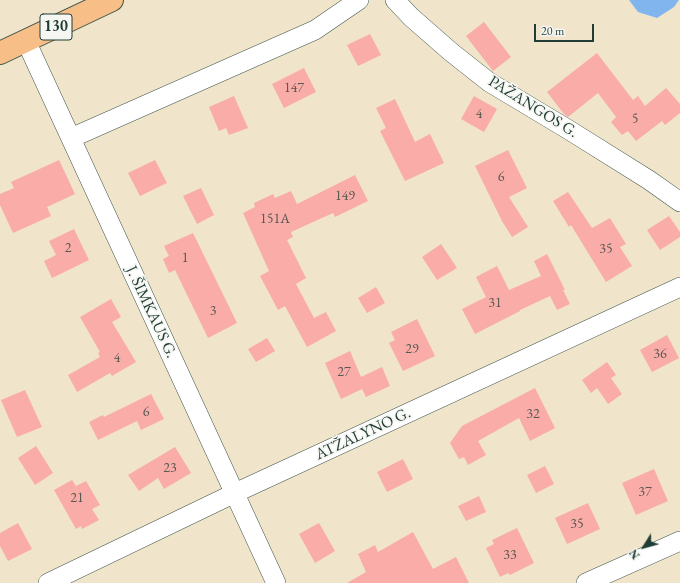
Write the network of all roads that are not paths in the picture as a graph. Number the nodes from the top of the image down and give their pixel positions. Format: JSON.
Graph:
{"nodes":[{"id":1,"x":112,"y":0,"type":"edge"},
{"id":2,"x":359,"y":0,"type":"edge"},
{"id":3,"x":395,"y":0,"type":"edge"},
{"id":4,"x":26,"y":41,"type":"junction"},
{"id":5,"x":0,"y":53,"type":"edge"},
{"id":6,"x":71,"y":138,"type":"junction"},
{"id":7,"x":680,"y":202,"type":"edge"},
{"id":8,"x":680,"y":287,"type":"edge"},
{"id":9,"x":235,"y":494,"type":"junction"},
{"id":10,"x":680,"y":541,"type":"edge"},
{"id":11,"x":48,"y":583,"type":"edge"},
{"id":12,"x":276,"y":583,"type":"edge"},
{"id":13,"x":586,"y":583,"type":"edge"}],
"edges":[{"from":1,"to":4,"type":"main road","number":"130"},
{"from":2,"to":6,"type":"street"},
{"from":3,"to":7,"type":"street","name":"PAŽANGOS G."},
{"from":4,"to":5,"type":"main road","number":"130"},
{"from":4,"to":6,"type":"street","name":"J. ŠIMKAUS G."},
{"from":6,"to":9,"type":"street","name":"J. ŠIMKAUS G."},
{"from":8,"to":9,"type":"street","name":"ATŽALYNO G."},
{"from":9,"to":11,"type":"street","name":"ATŽALYNO G."},
{"from":9,"to":12,"type":"street","name":"J. ŠIMKAUS G."},
{"from":10,"to":13,"type":"street"}]}
